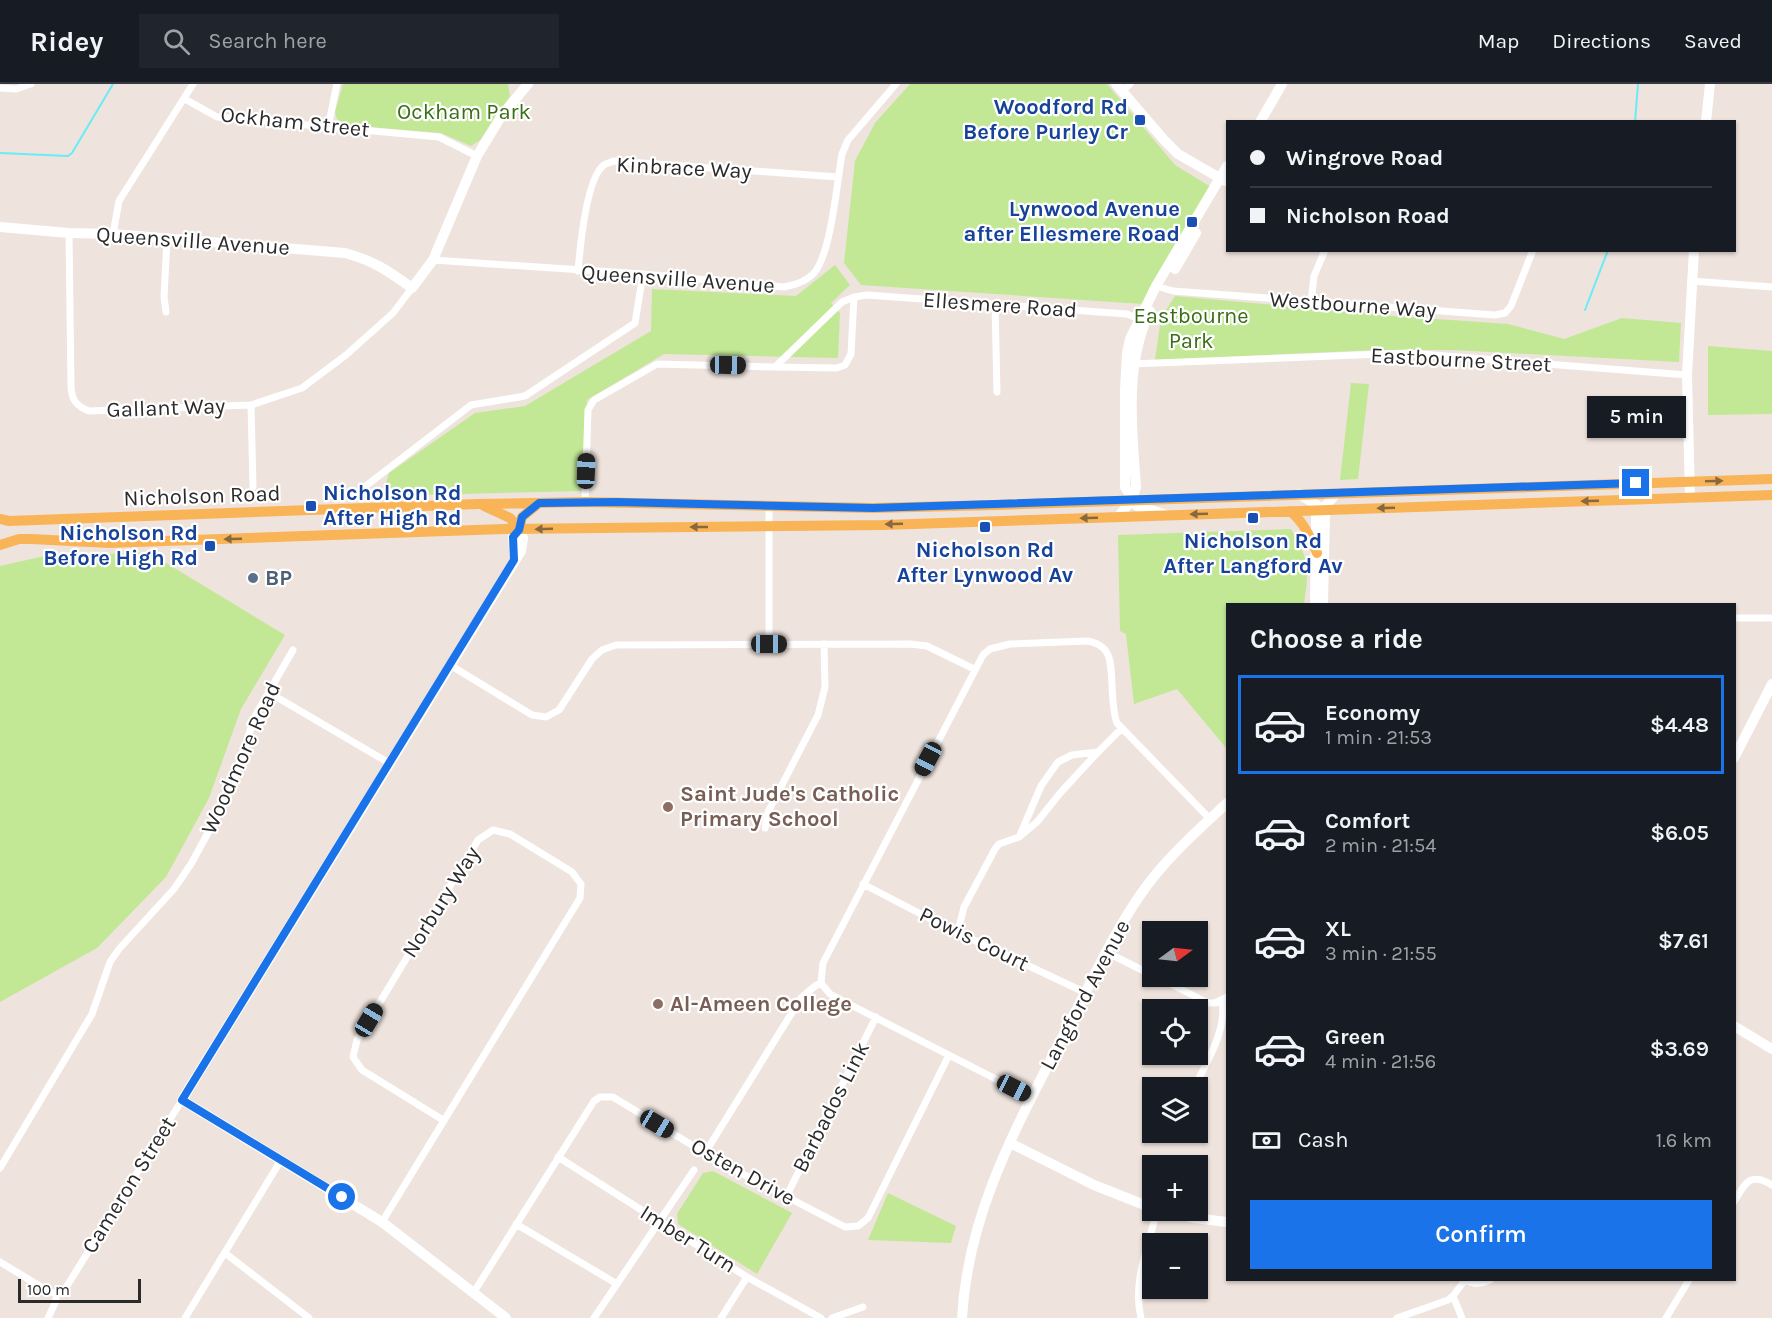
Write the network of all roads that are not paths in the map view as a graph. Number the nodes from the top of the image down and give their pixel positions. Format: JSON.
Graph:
{"nodes":[{"id":1,"x":30,"y":84,"type":"edge"},
{"id":2,"x":194,"y":84,"type":"edge"},
{"id":3,"x":337,"y":84,"type":"edge"},
{"id":4,"x":896,"y":84,"type":"edge"},
{"id":5,"x":1275,"y":84,"type":"edge"},
{"id":6,"x":1282,"y":84,"type":"edge"},
{"id":7,"x":1710,"y":84,"type":"edge"},
{"id":8,"x":521,"y":86,"type":"edge"},
{"id":9,"x":1123,"y":86,"type":"edge"},
{"id":10,"x":0,"y":88,"type":"edge"},
{"id":11,"x":185,"y":99,"type":"junction"},
{"id":12,"x":1254,"y":120,"type":"edge"},
{"id":13,"x":1261,"y":120,"type":"edge"},
{"id":14,"x":1706,"y":120,"type":"edge"},
{"id":15,"x":327,"y":127,"type":"junction"},
{"id":16,"x":477,"y":156,"type":"junction"},
{"id":17,"x":838,"y":177,"type":"junction"},
{"id":18,"x":1224,"y":179,"type":"edge"},
{"id":19,"x":0,"y":227,"type":"edge"},
{"id":20,"x":69,"y":233,"type":"junction"},
{"id":21,"x":113,"y":234,"type":"junction"},
{"id":22,"x":167,"y":239,"type":"junction"},
{"id":23,"x":1324,"y":252,"type":"edge"},
{"id":24,"x":1532,"y":252,"type":"edge"},
{"id":25,"x":1694,"y":252,"type":"edge"},
{"id":26,"x":433,"y":260,"type":"junction"},
{"id":27,"x":578,"y":271,"type":"junction"},
{"id":28,"x":643,"y":274,"type":"junction"},
{"id":29,"x":1691,"y":281,"type":"junction"},
{"id":30,"x":1160,"y":287,"type":"junction"},
{"id":31,"x":1772,"y":287,"type":"edge"},
{"id":32,"x":412,"y":288,"type":"junction"},
{"id":33,"x":854,"y":297,"type":"junction"},
{"id":34,"x":1311,"y":302,"type":"junction"},
{"id":35,"x":995,"y":304,"type":"junction"},
{"id":36,"x":166,"y":312,"type":"dead end"},
{"id":37,"x":1142,"y":320,"type":"junction"},
{"id":38,"x":1130,"y":364,"type":"junction"},
{"id":39,"x":775,"y":367,"type":"junction"},
{"id":40,"x":1687,"y":375,"type":"junction"},
{"id":41,"x":996,"y":392,"type":"dead end"},
{"id":42,"x":251,"y":405,"type":"junction"},
{"id":43,"x":1772,"y":479,"type":"edge"},
{"id":44,"x":1690,"y":482,"type":"junction"},
{"id":45,"x":367,"y":485,"type":"dead end"},
{"id":46,"x":253,"y":487,"type":"dead end"},
{"id":47,"x":1337,"y":493,"type":"junction"},
{"id":48,"x":1299,"y":494,"type":"junction"},
{"id":49,"x":1772,"y":495,"type":"edge"},
{"id":50,"x":1690,"y":498,"type":"junction"},
{"id":51,"x":1132,"y":500,"type":"junction"},
{"id":52,"x":585,"y":502,"type":"junction"},
{"id":53,"x":539,"y":503,"type":"junction"},
{"id":54,"x":478,"y":504,"type":"junction"},
{"id":55,"x":770,"y":506,"type":"junction"},
{"id":56,"x":1320,"y":510,"type":"junction"},
{"id":57,"x":1290,"y":511,"type":"junction"},
{"id":58,"x":1168,"y":515,"type":"junction"},
{"id":59,"x":1118,"y":517,"type":"junction"},
{"id":60,"x":0,"y":519,"type":"edge"},
{"id":61,"x":769,"y":526,"type":"junction"},
{"id":62,"x":519,"y":530,"type":"junction"},
{"id":63,"x":0,"y":544,"type":"edge"},
{"id":64,"x":1317,"y":553,"type":"junction"},
{"id":65,"x":1315,"y":603,"type":"edge"},
{"id":66,"x":1323,"y":603,"type":"edge"},
{"id":67,"x":1736,"y":618,"type":"edge"},
{"id":68,"x":1770,"y":618,"type":"edge"},
{"id":69,"x":769,"y":644,"type":"junction"},
{"id":70,"x":824,"y":644,"type":"junction"},
{"id":71,"x":293,"y":650,"type":"dead end"},
{"id":72,"x":450,"y":665,"type":"junction"},
{"id":73,"x":974,"y":669,"type":"junction"},
{"id":74,"x":1772,"y":684,"type":"edge"},
{"id":75,"x":268,"y":692,"type":"junction"},
{"id":76,"x":1121,"y":729,"type":"junction"},
{"id":77,"x":1736,"y":751,"type":"edge"},
{"id":78,"x":1098,"y":752,"type":"junction"},
{"id":79,"x":389,"y":763,"type":"junction"},
{"id":80,"x":1226,"y":804,"type":"edge"},
{"id":81,"x":1210,"y":819,"type":"junction"},
{"id":82,"x":765,"y":828,"type":"dead end"},
{"id":83,"x":1019,"y":837,"type":"junction"},
{"id":84,"x":863,"y":884,"type":"junction"},
{"id":85,"x":958,"y":930,"type":"junction"},
{"id":86,"x":1106,"y":952,"type":"junction"},
{"id":87,"x":1142,"y":970,"type":"edge"},
{"id":88,"x":821,"y":983,"type":"junction"},
{"id":89,"x":1176,"y":987,"type":"edge"},
{"id":90,"x":1086,"y":993,"type":"junction"},
{"id":91,"x":1225,"y":999,"type":"edge"},
{"id":92,"x":1225,"y":1016,"type":"edge"},
{"id":93,"x":876,"y":1017,"type":"junction"},
{"id":94,"x":1736,"y":1027,"type":"edge"},
{"id":95,"x":1772,"y":1049,"type":"edge"},
{"id":96,"x":949,"y":1055,"type":"junction"},
{"id":97,"x":1199,"y":1077,"type":"edge"},
{"id":98,"x":1032,"y":1097,"type":"junction"},
{"id":99,"x":182,"y":1100,"type":"junction"},
{"id":100,"x":443,"y":1120,"type":"junction"},
{"id":101,"x":1010,"y":1143,"type":"junction"},
{"id":102,"x":705,"y":1153,"type":"junction"},
{"id":103,"x":3,"y":1157,"type":"edge"},
{"id":104,"x":558,"y":1157,"type":"junction"},
{"id":105,"x":281,"y":1160,"type":"junction"},
{"id":106,"x":0,"y":1168,"type":"edge"},
{"id":107,"x":694,"y":1170,"type":"dead end"},
{"id":108,"x":1772,"y":1185,"type":"edge"},
{"id":109,"x":786,"y":1197,"type":"junction"},
{"id":110,"x":1736,"y":1199,"type":"edge"},
{"id":111,"x":1142,"y":1204,"type":"edge"},
{"id":112,"x":1208,"y":1220,"type":"edge"},
{"id":113,"x":1155,"y":1221,"type":"edge"},
{"id":114,"x":382,"y":1222,"type":"junction"},
{"id":115,"x":660,"y":1222,"type":"junction"},
{"id":116,"x":1226,"y":1222,"type":"edge"},
{"id":117,"x":516,"y":1224,"type":"junction"},
{"id":118,"x":225,"y":1253,"type":"junction"},
{"id":119,"x":0,"y":1262,"type":"edge"},
{"id":120,"x":747,"y":1277,"type":"junction"},
{"id":121,"x":1464,"y":1281,"type":"edge"},
{"id":122,"x":1468,"y":1281,"type":"edge"},
{"id":123,"x":1487,"y":1281,"type":"edge"},
{"id":124,"x":1688,"y":1281,"type":"edge"},
{"id":125,"x":617,"y":1284,"type":"junction"},
{"id":126,"x":474,"y":1292,"type":"junction"},
{"id":127,"x":56,"y":1294,"type":"junction"},
{"id":128,"x":1453,"y":1296,"type":"junction"},
{"id":129,"x":863,"y":1307,"type":"dead end"},
{"id":130,"x":48,"y":1318,"type":"edge"},
{"id":131,"x":185,"y":1318,"type":"edge"},
{"id":132,"x":309,"y":1318,"type":"edge"},
{"id":133,"x":506,"y":1318,"type":"edge"},
{"id":134,"x":594,"y":1318,"type":"edge"},
{"id":135,"x":721,"y":1318,"type":"edge"},
{"id":136,"x":821,"y":1318,"type":"edge"},
{"id":137,"x":832,"y":1318,"type":"edge"},
{"id":138,"x":962,"y":1318,"type":"edge"},
{"id":139,"x":1141,"y":1318,"type":"edge"},
{"id":140,"x":1397,"y":1318,"type":"edge"},
{"id":141,"x":1462,"y":1318,"type":"edge"},
{"id":142,"x":1666,"y":1318,"type":"edge"}],
"edges":[{"from":1,"to":10,"type":"street"},
{"from":2,"to":11,"type":"street"},
{"from":3,"to":15,"type":"street"},
{"from":4,"to":17,"type":"street","name":"Queensville Avenue"},
{"from":5,"to":12,"type":"street"},
{"from":6,"to":13,"type":"street"},
{"from":7,"to":14,"type":"street"},
{"from":8,"to":16,"type":"street"},
{"from":9,"to":18,"type":"street"},
{"from":11,"to":15,"type":"street","name":"Ockham Street"},
{"from":11,"to":21,"type":"street"},
{"from":15,"to":16,"type":"street","name":"Ockham Street"},
{"from":16,"to":26,"type":"street"},
{"from":17,"to":27,"type":"street","name":"Kinbrace Way"},
{"from":17,"to":28,"type":"street","name":"Queensville Avenue"},
{"from":18,"to":30,"type":"street"},
{"from":19,"to":20,"type":"street","name":"Queensville Avenue"},
{"from":20,"to":21,"type":"street","name":"Queensville Avenue"},
{"from":20,"to":42,"type":"street","name":"Gallant Way"},
{"from":21,"to":22,"type":"street","name":"Queensville Avenue"},
{"from":22,"to":32,"type":"street","name":"Queensville Avenue"},
{"from":22,"to":36,"type":"street"},
{"from":23,"to":34,"type":"street"},
{"from":24,"to":34,"type":"street","name":"Westbourne Way"},
{"from":25,"to":29,"type":"street"},
{"from":26,"to":27,"type":"street","name":"Queensville Avenue"},
{"from":26,"to":32,"type":"street"},
{"from":27,"to":28,"type":"street","name":"Queensville Avenue"},
{"from":28,"to":45,"type":"street"},
{"from":29,"to":31,"type":"street"},
{"from":29,"to":40,"type":"street"},
{"from":30,"to":34,"type":"street","name":"Westbourne Way"},
{"from":30,"to":37,"type":"street"},
{"from":32,"to":42,"type":"street"},
{"from":33,"to":35,"type":"street","name":"Ellesmere Road"},
{"from":33,"to":39,"type":"street"},
{"from":33,"to":39,"type":"street"},
{"from":35,"to":37,"type":"street","name":"Ellesmere Road"},
{"from":35,"to":41,"type":"street"},
{"from":37,"to":38,"type":"street"},
{"from":38,"to":40,"type":"street","name":"Eastbourne Street"},
{"from":38,"to":51,"type":"street"},
{"from":39,"to":52,"type":"street"},
{"from":40,"to":44,"type":"street"},
{"from":42,"to":46,"type":"street"},
{"from":44,"to":43,"type":"main road","name":"Nicholson Road","one_way":true},
{"from":44,"to":47,"type":"main road","name":"Nicholson Road"},
{"from":44,"to":50,"type":"street"},
{"from":47,"to":48,"type":"main road","name":"Nicholson Road"},
{"from":47,"to":56,"type":"street"},
{"from":48,"to":51,"type":"main road","name":"Nicholson Road"},
{"from":48,"to":56,"type":"street"},
{"from":49,"to":50,"type":"main road","name":"Nicholson Road"},
{"from":50,"to":56,"type":"main road","name":"Nicholson Road","one_way":true},
{"from":51,"to":55,"type":"main road","name":"Nicholson Road"},
{"from":51,"to":58,"type":"street"},
{"from":51,"to":59,"type":"street"},
{"from":52,"to":53,"type":"main road","name":"Nicholson Road"},
{"from":52,"to":55,"type":"main road","name":"Nicholson Road"},
{"from":53,"to":54,"type":"main road","name":"Nicholson Road"},
{"from":53,"to":62,"type":"main road"},
{"from":54,"to":60,"type":"main road","name":"Nicholson Road"},
{"from":54,"to":62,"type":"main road"},
{"from":55,"to":61,"type":"street"},
{"from":56,"to":57,"type":"main road","name":"Nicholson Road"},
{"from":56,"to":64,"type":"street"},
{"from":56,"to":66,"type":"street"},
{"from":57,"to":58,"type":"main road","name":"Nicholson Road","one_way":true},
{"from":57,"to":64,"type":"main road"},
{"from":58,"to":59,"type":"main road","name":"Nicholson Road"},
{"from":59,"to":61,"type":"main road","name":"Nicholson Road","one_way":true},
{"from":61,"to":62,"type":"main road","name":"Nicholson Road","one_way":true},
{"from":61,"to":69,"type":"street"},
{"from":62,"to":63,"type":"main road","name":"Nicholson Road","one_way":true},
{"from":62,"to":72,"type":"street","name":"Cameron Street"},
{"from":64,"to":65,"type":"street"},
{"from":67,"to":68,"type":"street"},
{"from":69,"to":70,"type":"street"},
{"from":69,"to":72,"type":"street"},
{"from":70,"to":73,"type":"street"},
{"from":70,"to":82,"type":"street"},
{"from":71,"to":75,"type":"street","name":"Woodmore Road"},
{"from":72,"to":79,"type":"street","name":"Cameron Street"},
{"from":73,"to":76,"type":"street"},
{"from":73,"to":84,"type":"street"},
{"from":74,"to":77,"type":"street"},
{"from":75,"to":79,"type":"street"},
{"from":75,"to":103,"type":"street","name":"Woodmore Road"},
{"from":76,"to":78,"type":"street"},
{"from":76,"to":81,"type":"street"},
{"from":78,"to":83,"type":"street"},
{"from":78,"to":83,"type":"street"},
{"from":79,"to":99,"type":"street","name":"Cameron Street"},
{"from":80,"to":81,"type":"street","name":"Langford Avenue"},
{"from":81,"to":86,"type":"street","name":"Langford Avenue"},
{"from":83,"to":85,"type":"street"},
{"from":84,"to":85,"type":"street","name":"Powis Court"},
{"from":84,"to":88,"type":"street"},
{"from":85,"to":90,"type":"street","name":"Powis Court"},
{"from":86,"to":87,"type":"street"},
{"from":86,"to":90,"type":"street","name":"Langford Avenue"},
{"from":88,"to":93,"type":"street"},
{"from":88,"to":102,"type":"street"},
{"from":89,"to":91,"type":"street"},
{"from":90,"to":98,"type":"street","name":"Langford Avenue"},
{"from":91,"to":92,"type":"street"},
{"from":92,"to":97,"type":"street"},
{"from":93,"to":96,"type":"street"},
{"from":93,"to":109,"type":"street","name":"Barbados Link"},
{"from":94,"to":95,"type":"street"},
{"from":96,"to":98,"type":"street"},
{"from":96,"to":109,"type":"street","name":"Osten Drive"},
{"from":98,"to":101,"type":"street","name":"Langford Avenue"},
{"from":99,"to":105,"type":"street"},
{"from":99,"to":127,"type":"street","name":"Cameron Street"},
{"from":100,"to":100,"type":"street","name":"Norbury Way"},
{"from":100,"to":114,"type":"street","name":"Norbury Way"},
{"from":101,"to":111,"type":"street"},
{"from":101,"to":138,"type":"street","name":"Langford Avenue"},
{"from":102,"to":104,"type":"street","name":"Osten Drive"},
{"from":102,"to":109,"type":"street","name":"Osten Drive"},
{"from":103,"to":106,"type":"street","name":"Woodmore Road"},
{"from":104,"to":115,"type":"street","name":"Imber Turn"},
{"from":104,"to":117,"type":"street","name":"Osten Drive"},
{"from":105,"to":114,"type":"street"},
{"from":105,"to":118,"type":"street"},
{"from":107,"to":115,"type":"street"},
{"from":108,"to":110,"type":"street"},
{"from":112,"to":116,"type":"street"},
{"from":113,"to":139,"type":"street"},
{"from":114,"to":126,"type":"street"},
{"from":115,"to":120,"type":"street","name":"Imber Turn"},
{"from":115,"to":125,"type":"street"},
{"from":117,"to":125,"type":"street"},
{"from":117,"to":126,"type":"street","name":"Osten Drive"},
{"from":118,"to":131,"type":"street"},
{"from":118,"to":132,"type":"street"},
{"from":119,"to":127,"type":"street"},
{"from":120,"to":135,"type":"street"},
{"from":120,"to":136,"type":"street","name":"Imber Turn"},
{"from":121,"to":128,"type":"street"},
{"from":122,"to":123,"type":"street"},
{"from":124,"to":142,"type":"street"},
{"from":125,"to":134,"type":"street"},
{"from":126,"to":133,"type":"street"},
{"from":127,"to":130,"type":"street","name":"Cameron Street"},
{"from":128,"to":140,"type":"street"},
{"from":128,"to":141,"type":"street"},
{"from":129,"to":137,"type":"street"}]}
